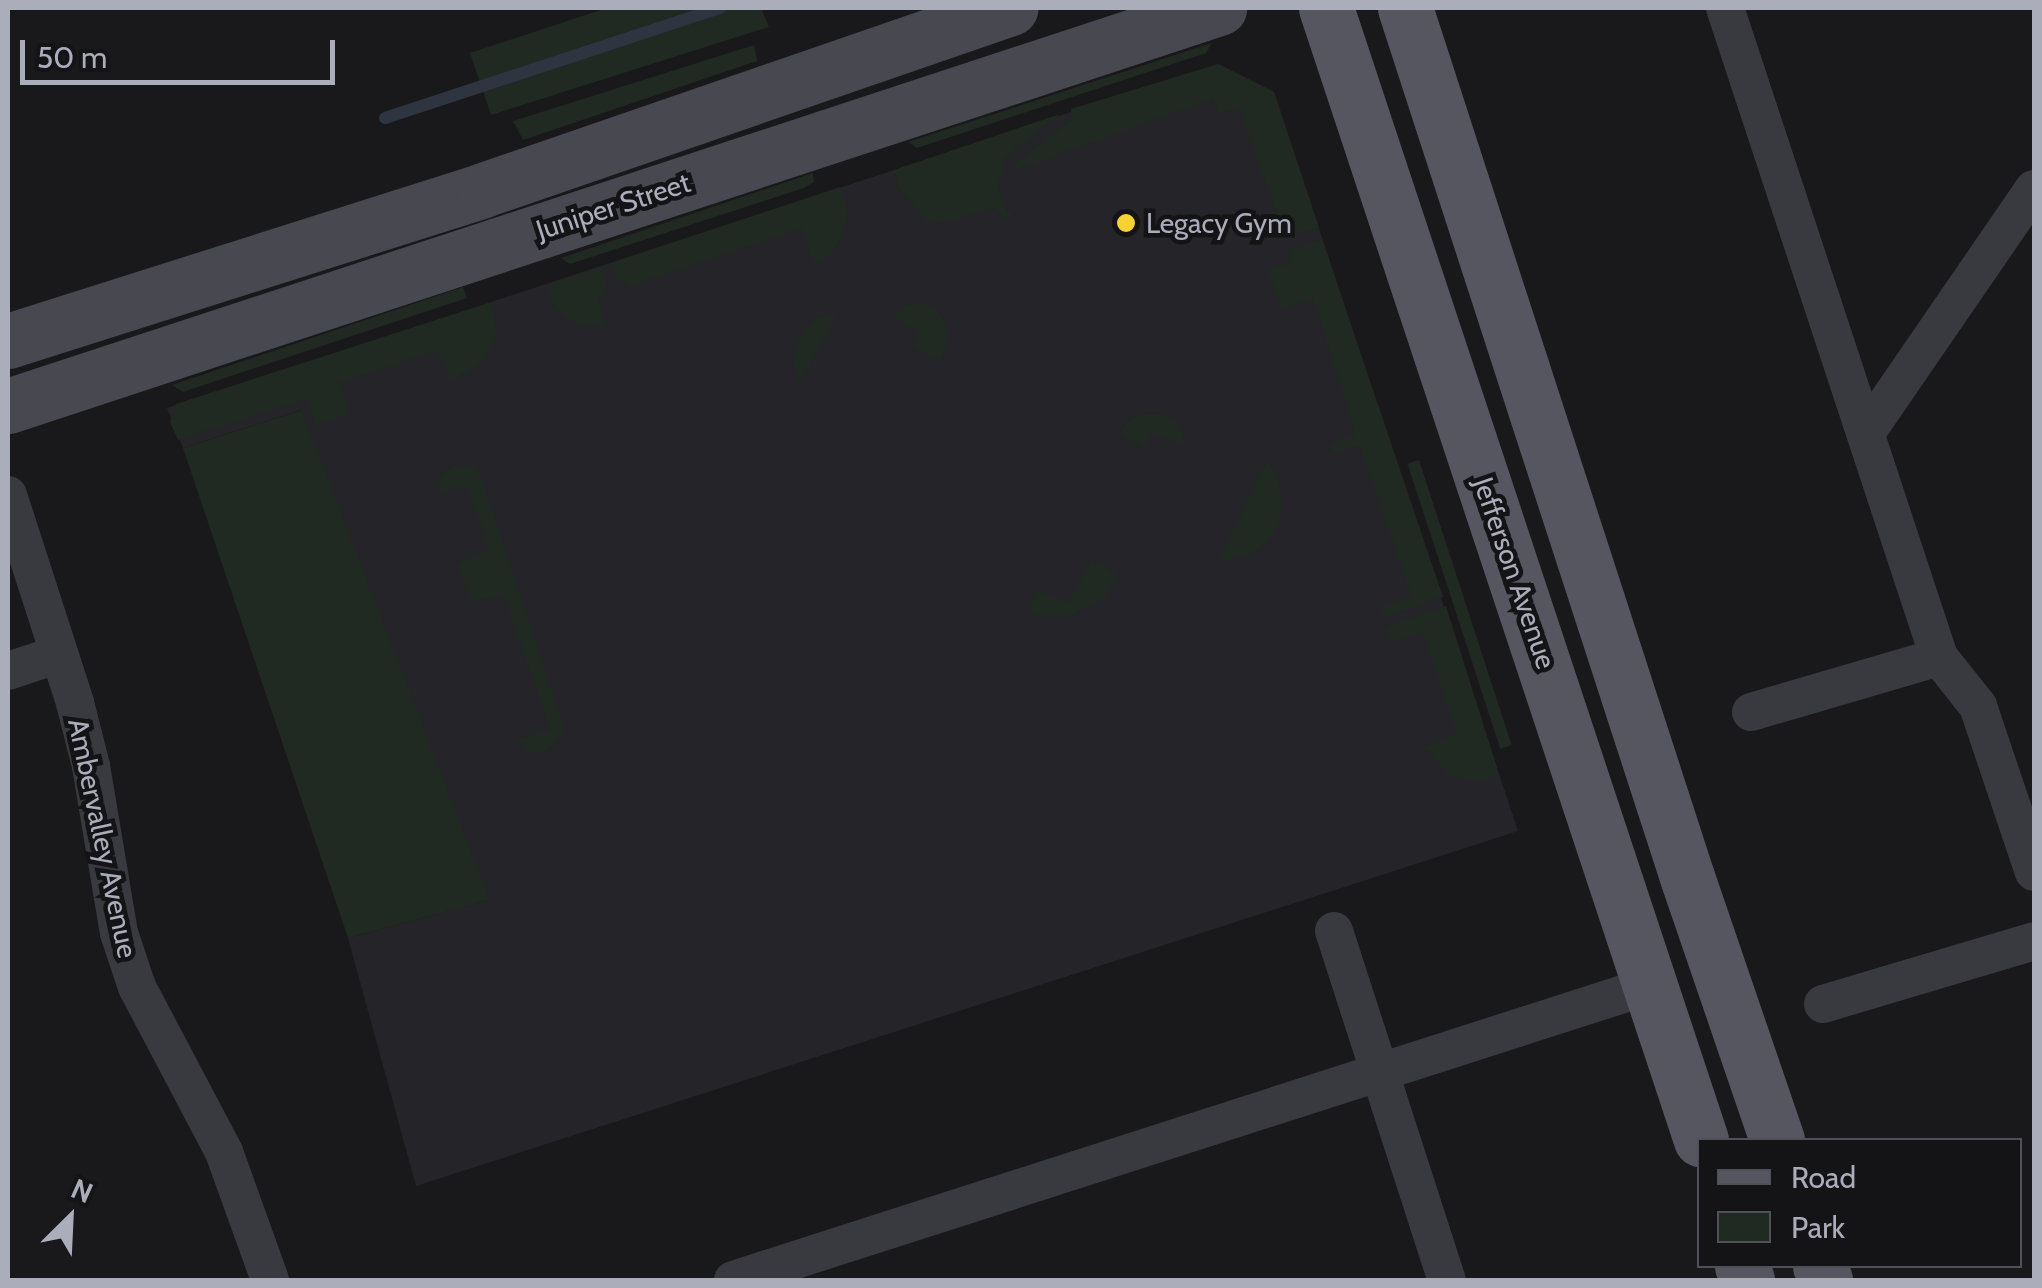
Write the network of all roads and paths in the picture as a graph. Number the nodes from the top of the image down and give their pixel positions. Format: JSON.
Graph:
{"nodes":[{"id":1,"x":1011,"y":8,"type":"edge"},
{"id":2,"x":1219,"y":8,"type":"edge"},
{"id":3,"x":1326,"y":8,"type":"edge"},
{"id":4,"x":1405,"y":8,"type":"edge"},
{"id":5,"x":1725,"y":8,"type":"edge"},
{"id":6,"x":2034,"y":190,"type":"edge"},
{"id":7,"x":8,"y":341,"type":"edge"},
{"id":8,"x":8,"y":406,"type":"edge"},
{"id":9,"x":1866,"y":433,"type":"junction"},
{"id":10,"x":8,"y":495,"type":"edge"},
{"id":11,"x":59,"y":654,"type":"junction"},
{"id":12,"x":1939,"y":657,"type":"junction"},
{"id":13,"x":8,"y":672,"type":"edge"},
{"id":14,"x":1750,"y":712,"type":"dead end"},
{"id":15,"x":1580,"y":765,"type":"junction"},
{"id":16,"x":2034,"y":872,"type":"edge"},
{"id":17,"x":1687,"y":876,"type":"junction"},
{"id":18,"x":1334,"y":931,"type":"dead end"},
{"id":19,"x":2034,"y":941,"type":"edge"},
{"id":20,"x":1651,"y":985,"type":"junction"},
{"id":21,"x":1823,"y":1004,"type":"dead end"},
{"id":22,"x":1379,"y":1069,"type":"junction"},
{"id":23,"x":1700,"y":1138,"type":"edge"},
{"id":24,"x":1776,"y":1138,"type":"edge"},
{"id":25,"x":270,"y":1280,"type":"edge"},
{"id":26,"x":732,"y":1280,"type":"edge"},
{"id":27,"x":1447,"y":1280,"type":"edge"}],
"edges":[{"from":1,"to":7,"type":"street","name":"Juniper Street"},
{"from":2,"to":8,"type":"street","name":"Juniper Street"},
{"from":3,"to":15,"type":"main road","name":"Jefferson Avenue"},
{"from":4,"to":17,"type":"main road"},
{"from":5,"to":9,"type":"street"},
{"from":6,"to":9,"type":"street"},
{"from":9,"to":12,"type":"street"},
{"from":10,"to":11,"type":"street","name":"Ambervalley Avenue"},
{"from":11,"to":13,"type":"street"},
{"from":11,"to":25,"type":"street","name":"Ambervalley Avenue"},
{"from":12,"to":14,"type":"street"},
{"from":12,"to":16,"type":"street"},
{"from":15,"to":17,"type":"main road"},
{"from":15,"to":20,"type":"main road","name":"Jefferson Avenue"},
{"from":17,"to":24,"type":"main road"},
{"from":18,"to":22,"type":"street"},
{"from":19,"to":21,"type":"street"},
{"from":20,"to":22,"type":"street"},
{"from":20,"to":23,"type":"main road","name":"Jefferson Avenue"},
{"from":22,"to":26,"type":"street"},
{"from":22,"to":27,"type":"street"}]}
